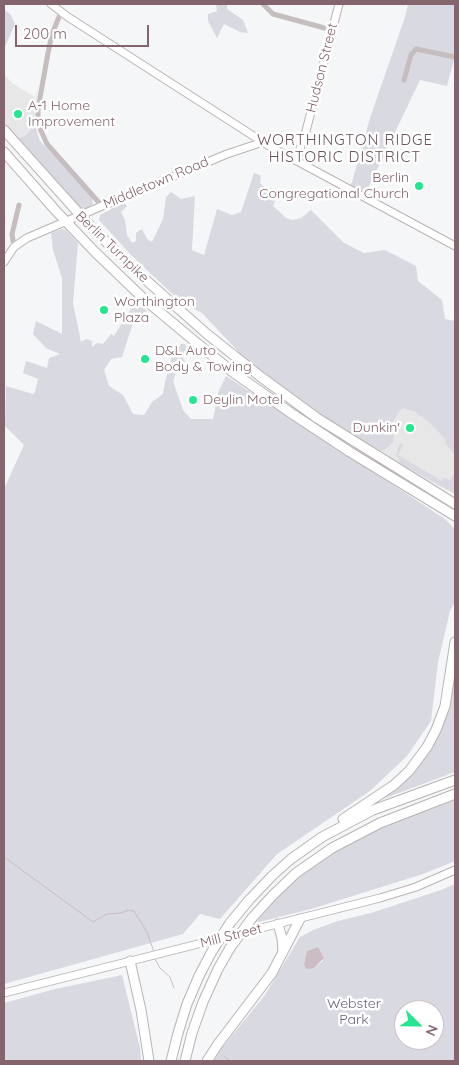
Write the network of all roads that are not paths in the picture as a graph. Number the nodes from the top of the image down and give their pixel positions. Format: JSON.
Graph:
{"nodes":[{"id":1,"x":263,"y":4,"type":"edge"},
{"id":2,"x":339,"y":4,"type":"edge"},
{"id":3,"x":57,"y":7,"type":"edge"},
{"id":4,"x":332,"y":30,"type":"junction"},
{"id":5,"x":455,"y":57,"type":"edge"},
{"id":6,"x":404,"y":80,"type":"dead end"},
{"id":7,"x":4,"y":130,"type":"edge"},
{"id":8,"x":261,"y":141,"type":"junction"},
{"id":9,"x":4,"y":152,"type":"edge"},
{"id":10,"x":296,"y":161,"type":"junction"},
{"id":11,"x":19,"y":205,"type":"dead end"},
{"id":12,"x":102,"y":206,"type":"junction"},
{"id":13,"x":80,"y":216,"type":"junction"},
{"id":14,"x":66,"y":222,"type":"junction"},
{"id":15,"x":455,"y":246,"type":"edge"},
{"id":16,"x":14,"y":247,"type":"junction"},
{"id":17,"x":4,"y":262,"type":"edge"},
{"id":18,"x":455,"y":504,"type":"edge"},
{"id":19,"x":455,"y":516,"type":"edge"},
{"id":20,"x":455,"y":642,"type":"edge"},
{"id":21,"x":455,"y":780,"type":"edge"},
{"id":22,"x":455,"y":794,"type":"edge"},
{"id":23,"x":316,"y":841,"type":"junction"},
{"id":24,"x":455,"y":870,"type":"edge"},
{"id":25,"x":300,"y":918,"type":"junction"},
{"id":26,"x":278,"y":924,"type":"junction"},
{"id":27,"x":282,"y":955,"type":"junction"},
{"id":28,"x":130,"y":961,"type":"junction"},
{"id":29,"x":4,"y":993,"type":"edge"},
{"id":30,"x":150,"y":1061,"type":"edge"},
{"id":31,"x":171,"y":1061,"type":"edge"},
{"id":32,"x":185,"y":1061,"type":"edge"},
{"id":33,"x":207,"y":1061,"type":"edge"}],
"edges":[{"from":1,"to":4,"type":"street"},
{"from":2,"to":4,"type":"main road","name":"Hudson Street"},
{"from":3,"to":8,"type":"main road"},
{"from":3,"to":12,"type":"street"},
{"from":4,"to":10,"type":"main road","name":"Hudson Street"},
{"from":5,"to":6,"type":"street"},
{"from":7,"to":13,"type":"highway","name":"Berlin Turnpike"},
{"from":8,"to":10,"type":"main road"},
{"from":8,"to":12,"type":"main road","name":"Middletown Road"},
{"from":9,"to":14,"type":"highway","name":"Berlin Turnpike"},
{"from":10,"to":15,"type":"main road"},
{"from":11,"to":16,"type":"street"},
{"from":12,"to":13,"type":"main road","name":"Middletown Road"},
{"from":13,"to":14,"type":"main road","name":"Middletown Road"},
{"from":13,"to":18,"type":"highway","name":"Berlin Turnpike"},
{"from":14,"to":16,"type":"main road","name":"Middletown Road"},
{"from":14,"to":19,"type":"highway","name":"Berlin Turnpike"},
{"from":16,"to":17,"type":"main road","name":"Middletown Road"},
{"from":20,"to":23,"type":"highway"},
{"from":21,"to":23,"type":"highway"},
{"from":22,"to":32,"type":"highway","bridge":true},
{"from":23,"to":31,"type":"highway","bridge":true},
{"from":24,"to":25,"type":"main road","name":"Mill Street"},
{"from":25,"to":26,"type":"main road","name":"Mill Street"},
{"from":25,"to":27,"type":"highway"},
{"from":26,"to":27,"type":"highway"},
{"from":26,"to":28,"type":"main road","name":"Mill Street"},
{"from":27,"to":33,"type":"highway"},
{"from":28,"to":29,"type":"main road","name":"Mill Street"},
{"from":28,"to":30,"type":"highway"}]}
